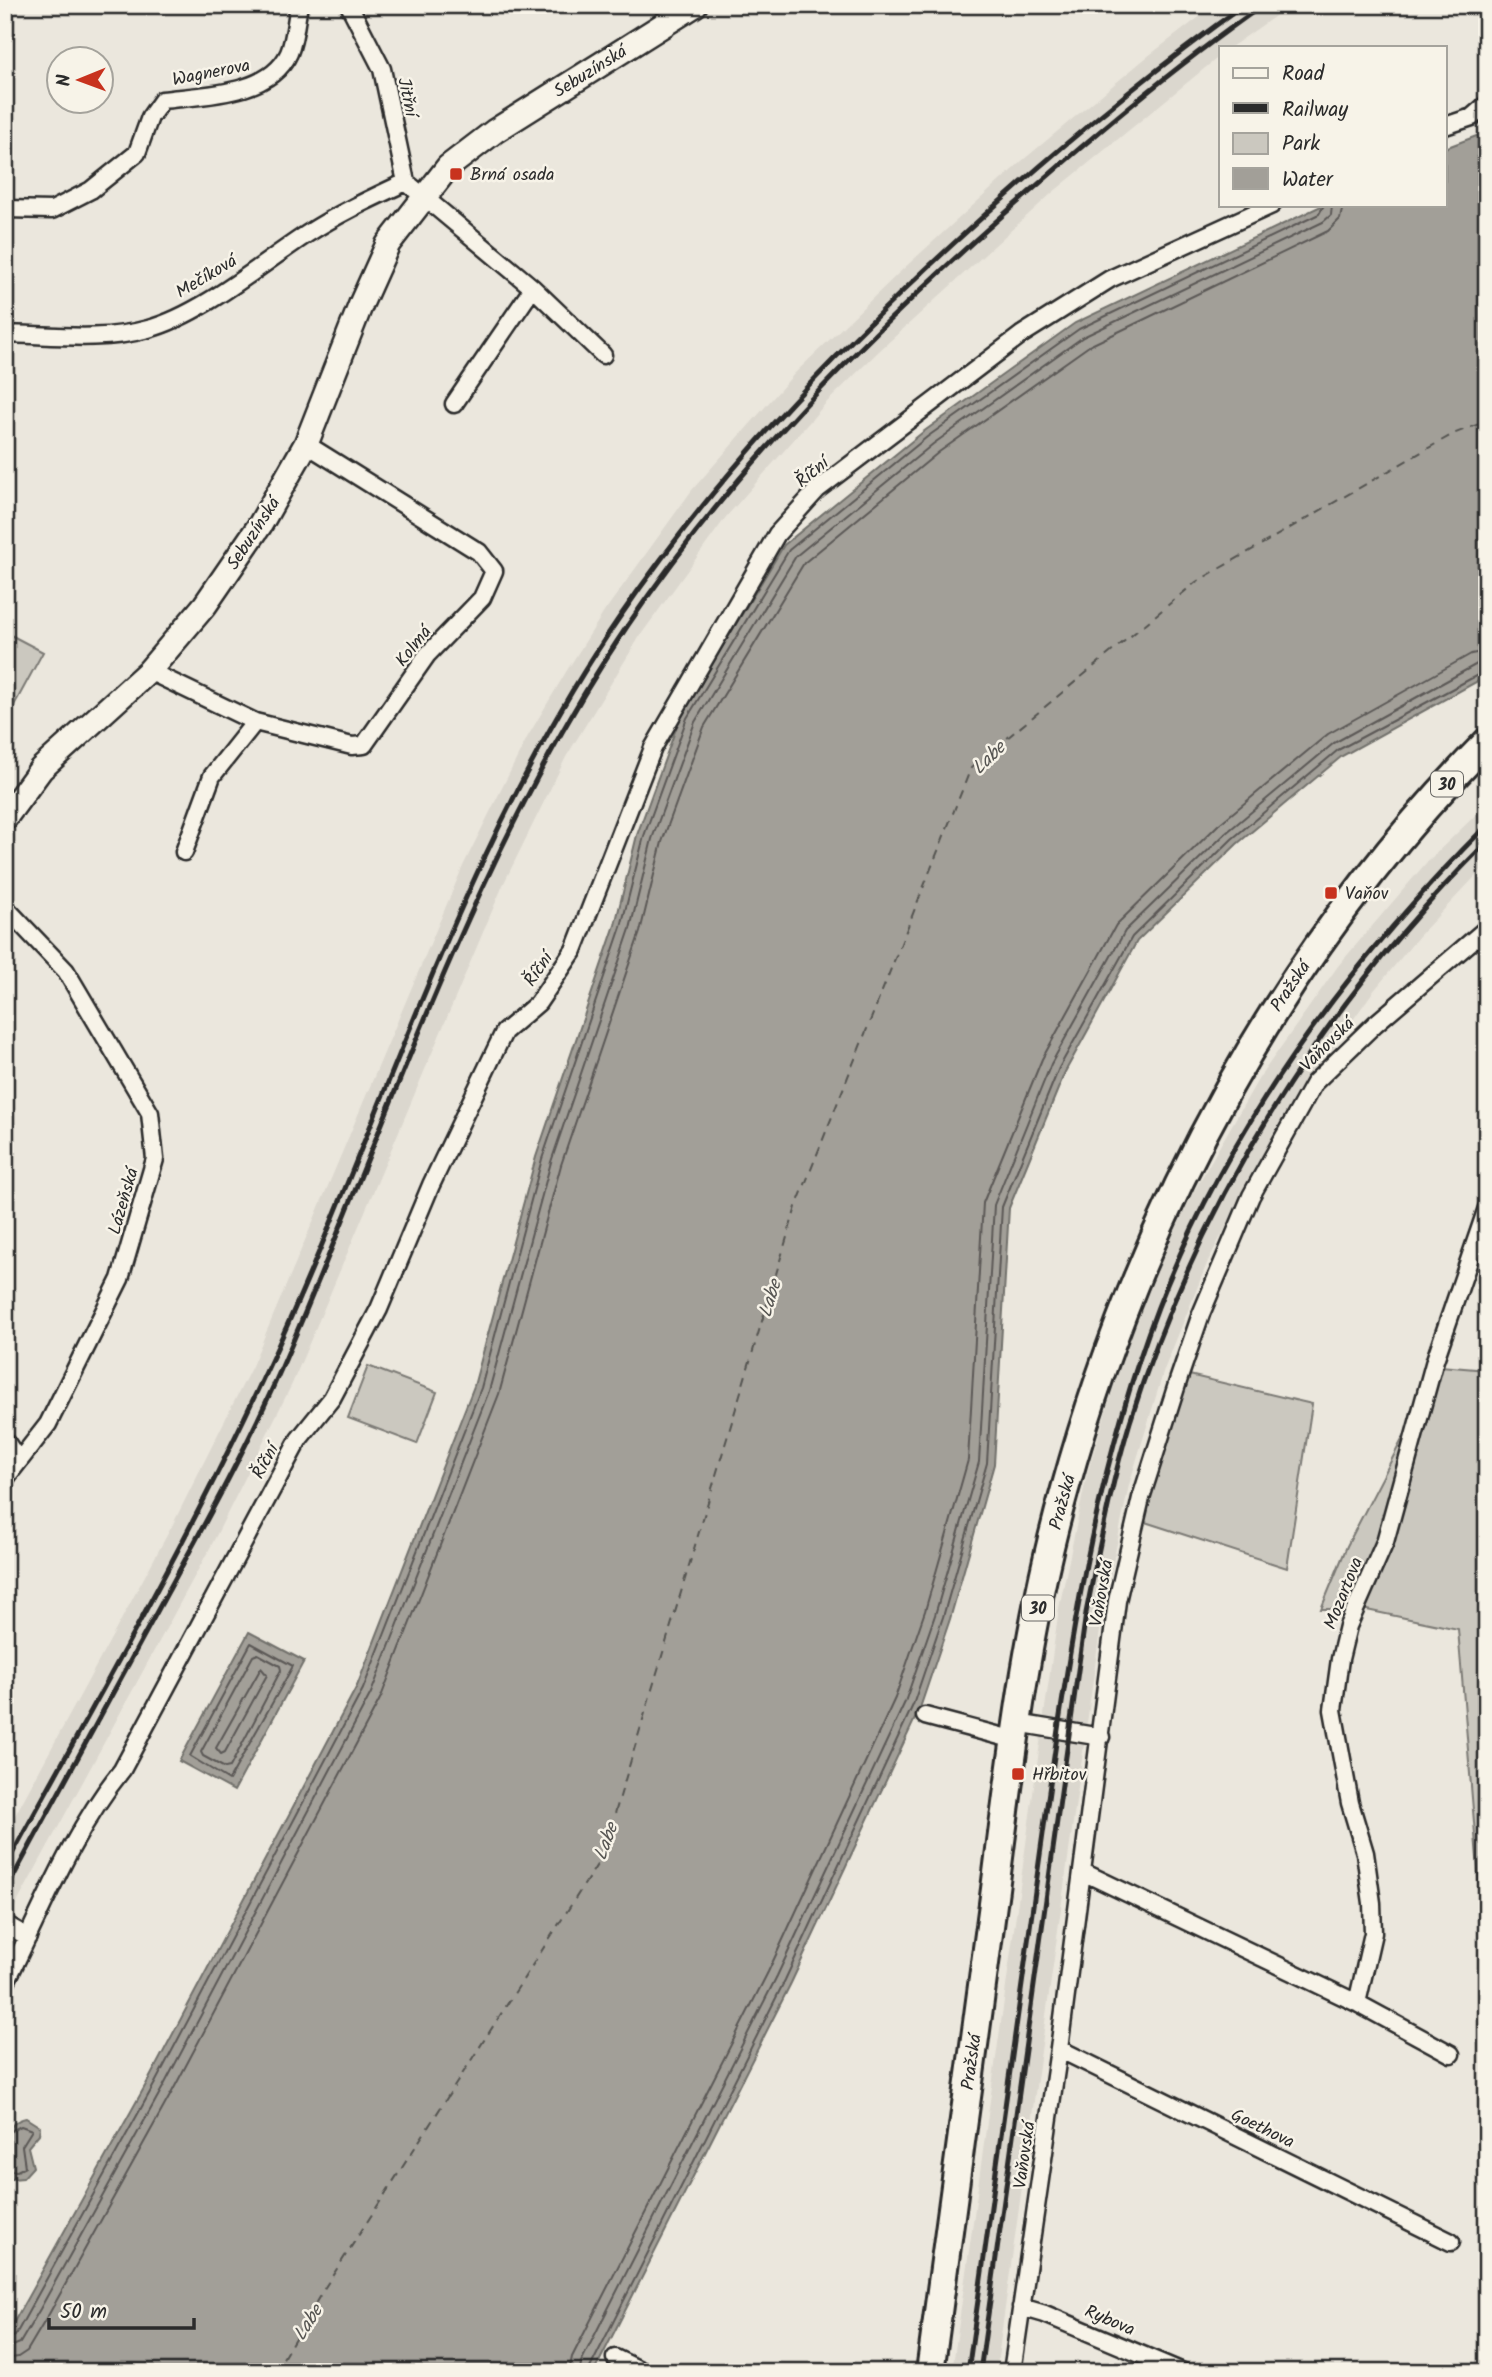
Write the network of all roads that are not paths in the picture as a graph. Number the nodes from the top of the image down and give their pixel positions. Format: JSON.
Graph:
{"nodes":[{"id":1,"x":299,"y":5,"type":"edge"},
{"id":2,"x":349,"y":5,"type":"edge"},
{"id":3,"x":695,"y":5,"type":"edge"},
{"id":4,"x":1487,"y":104,"type":"edge"},
{"id":5,"x":1446,"y":126,"type":"edge"},
{"id":6,"x":415,"y":189,"type":"junction"},
{"id":7,"x":1270,"y":206,"type":"edge"},
{"id":8,"x":5,"y":209,"type":"edge"},
{"id":9,"x":533,"y":289,"type":"junction"},
{"id":10,"x":5,"y":334,"type":"edge"},
{"id":11,"x":603,"y":355,"type":"dead end"},
{"id":12,"x":454,"y":404,"type":"dead end"},
{"id":13,"x":306,"y":444,"type":"junction"},
{"id":14,"x":149,"y":671,"type":"junction"},
{"id":15,"x":255,"y":722,"type":"junction"},
{"id":16,"x":1486,"y":742,"type":"edge"},
{"id":17,"x":5,"y":818,"type":"edge"},
{"id":18,"x":184,"y":852,"type":"dead end"},
{"id":19,"x":5,"y":907,"type":"edge"},
{"id":20,"x":1487,"y":928,"type":"edge"},
{"id":21,"x":1487,"y":1208,"type":"edge"},
{"id":22,"x":5,"y":1440,"type":"edge"},
{"id":23,"x":19,"y":1461,"type":"junction"},
{"id":24,"x":5,"y":1479,"type":"edge"},
{"id":25,"x":925,"y":1716,"type":"dead end"},
{"id":26,"x":1016,"y":1732,"type":"junction"},
{"id":27,"x":1101,"y":1737,"type":"junction"},
{"id":28,"x":1083,"y":1872,"type":"junction"},
{"id":29,"x":5,"y":1924,"type":"edge"},
{"id":30,"x":28,"y":1937,"type":"junction"},
{"id":31,"x":5,"y":1984,"type":"edge"},
{"id":32,"x":1357,"y":2003,"type":"junction"},
{"id":33,"x":1059,"y":2049,"type":"junction"},
{"id":34,"x":1451,"y":2054,"type":"dead end"},
{"id":35,"x":1451,"y":2242,"type":"dead end"},
{"id":36,"x":1021,"y":2307,"type":"junction"},
{"id":37,"x":615,"y":2358,"type":"dead end"},
{"id":38,"x":644,"y":2372,"type":"edge"},
{"id":39,"x":930,"y":2372,"type":"edge"},
{"id":40,"x":1012,"y":2372,"type":"edge"},
{"id":41,"x":1183,"y":2372,"type":"edge"}],
"edges":[{"from":1,"to":8,"type":"street","name":"Wagnerova"},
{"from":2,"to":6,"type":"street","name":"Jitřní"},
{"from":3,"to":6,"type":"main road","name":"Sebuzínská"},
{"from":4,"to":5,"type":"street"},
{"from":6,"to":9,"type":"street"},
{"from":6,"to":10,"type":"street","name":"Mečíková"},
{"from":6,"to":13,"type":"main road","name":"Sebuzínská"},
{"from":7,"to":30,"type":"street","name":"Říční"},
{"from":9,"to":11,"type":"street"},
{"from":9,"to":12,"type":"street"},
{"from":13,"to":14,"type":"main road","name":"Sebuzínská"},
{"from":13,"to":15,"type":"street","name":"Kolmá"},
{"from":14,"to":15,"type":"street","name":"Kolmá"},
{"from":14,"to":17,"type":"main road","name":"Sebuzínská"},
{"from":15,"to":18,"type":"street"},
{"from":16,"to":26,"type":"main road","name":"Pražská","number":"30"},
{"from":19,"to":23,"type":"street","name":"Lázeňská"},
{"from":20,"to":27,"type":"street","name":"Vaňovská"},
{"from":21,"to":32,"type":"street","name":"Mozartova"},
{"from":22,"to":23,"type":"street"},
{"from":23,"to":24,"type":"street","name":"Lázeňská"},
{"from":25,"to":26,"type":"street"},
{"from":26,"to":27,"type":"street"},
{"from":26,"to":39,"type":"main road","name":"Pražská","number":"30"},
{"from":27,"to":28,"type":"street","name":"Vaňovská"},
{"from":28,"to":32,"type":"street"},
{"from":28,"to":33,"type":"street","name":"Vaňovská"},
{"from":29,"to":30,"type":"street"},
{"from":30,"to":31,"type":"street","name":"Říční"},
{"from":32,"to":34,"type":"street"},
{"from":33,"to":35,"type":"street","name":"Goethova"},
{"from":33,"to":36,"type":"street","name":"Vaňovská"},
{"from":36,"to":40,"type":"street","name":"Vaňovská"},
{"from":36,"to":41,"type":"street","name":"Rybova"},
{"from":37,"to":38,"type":"street"}]}
